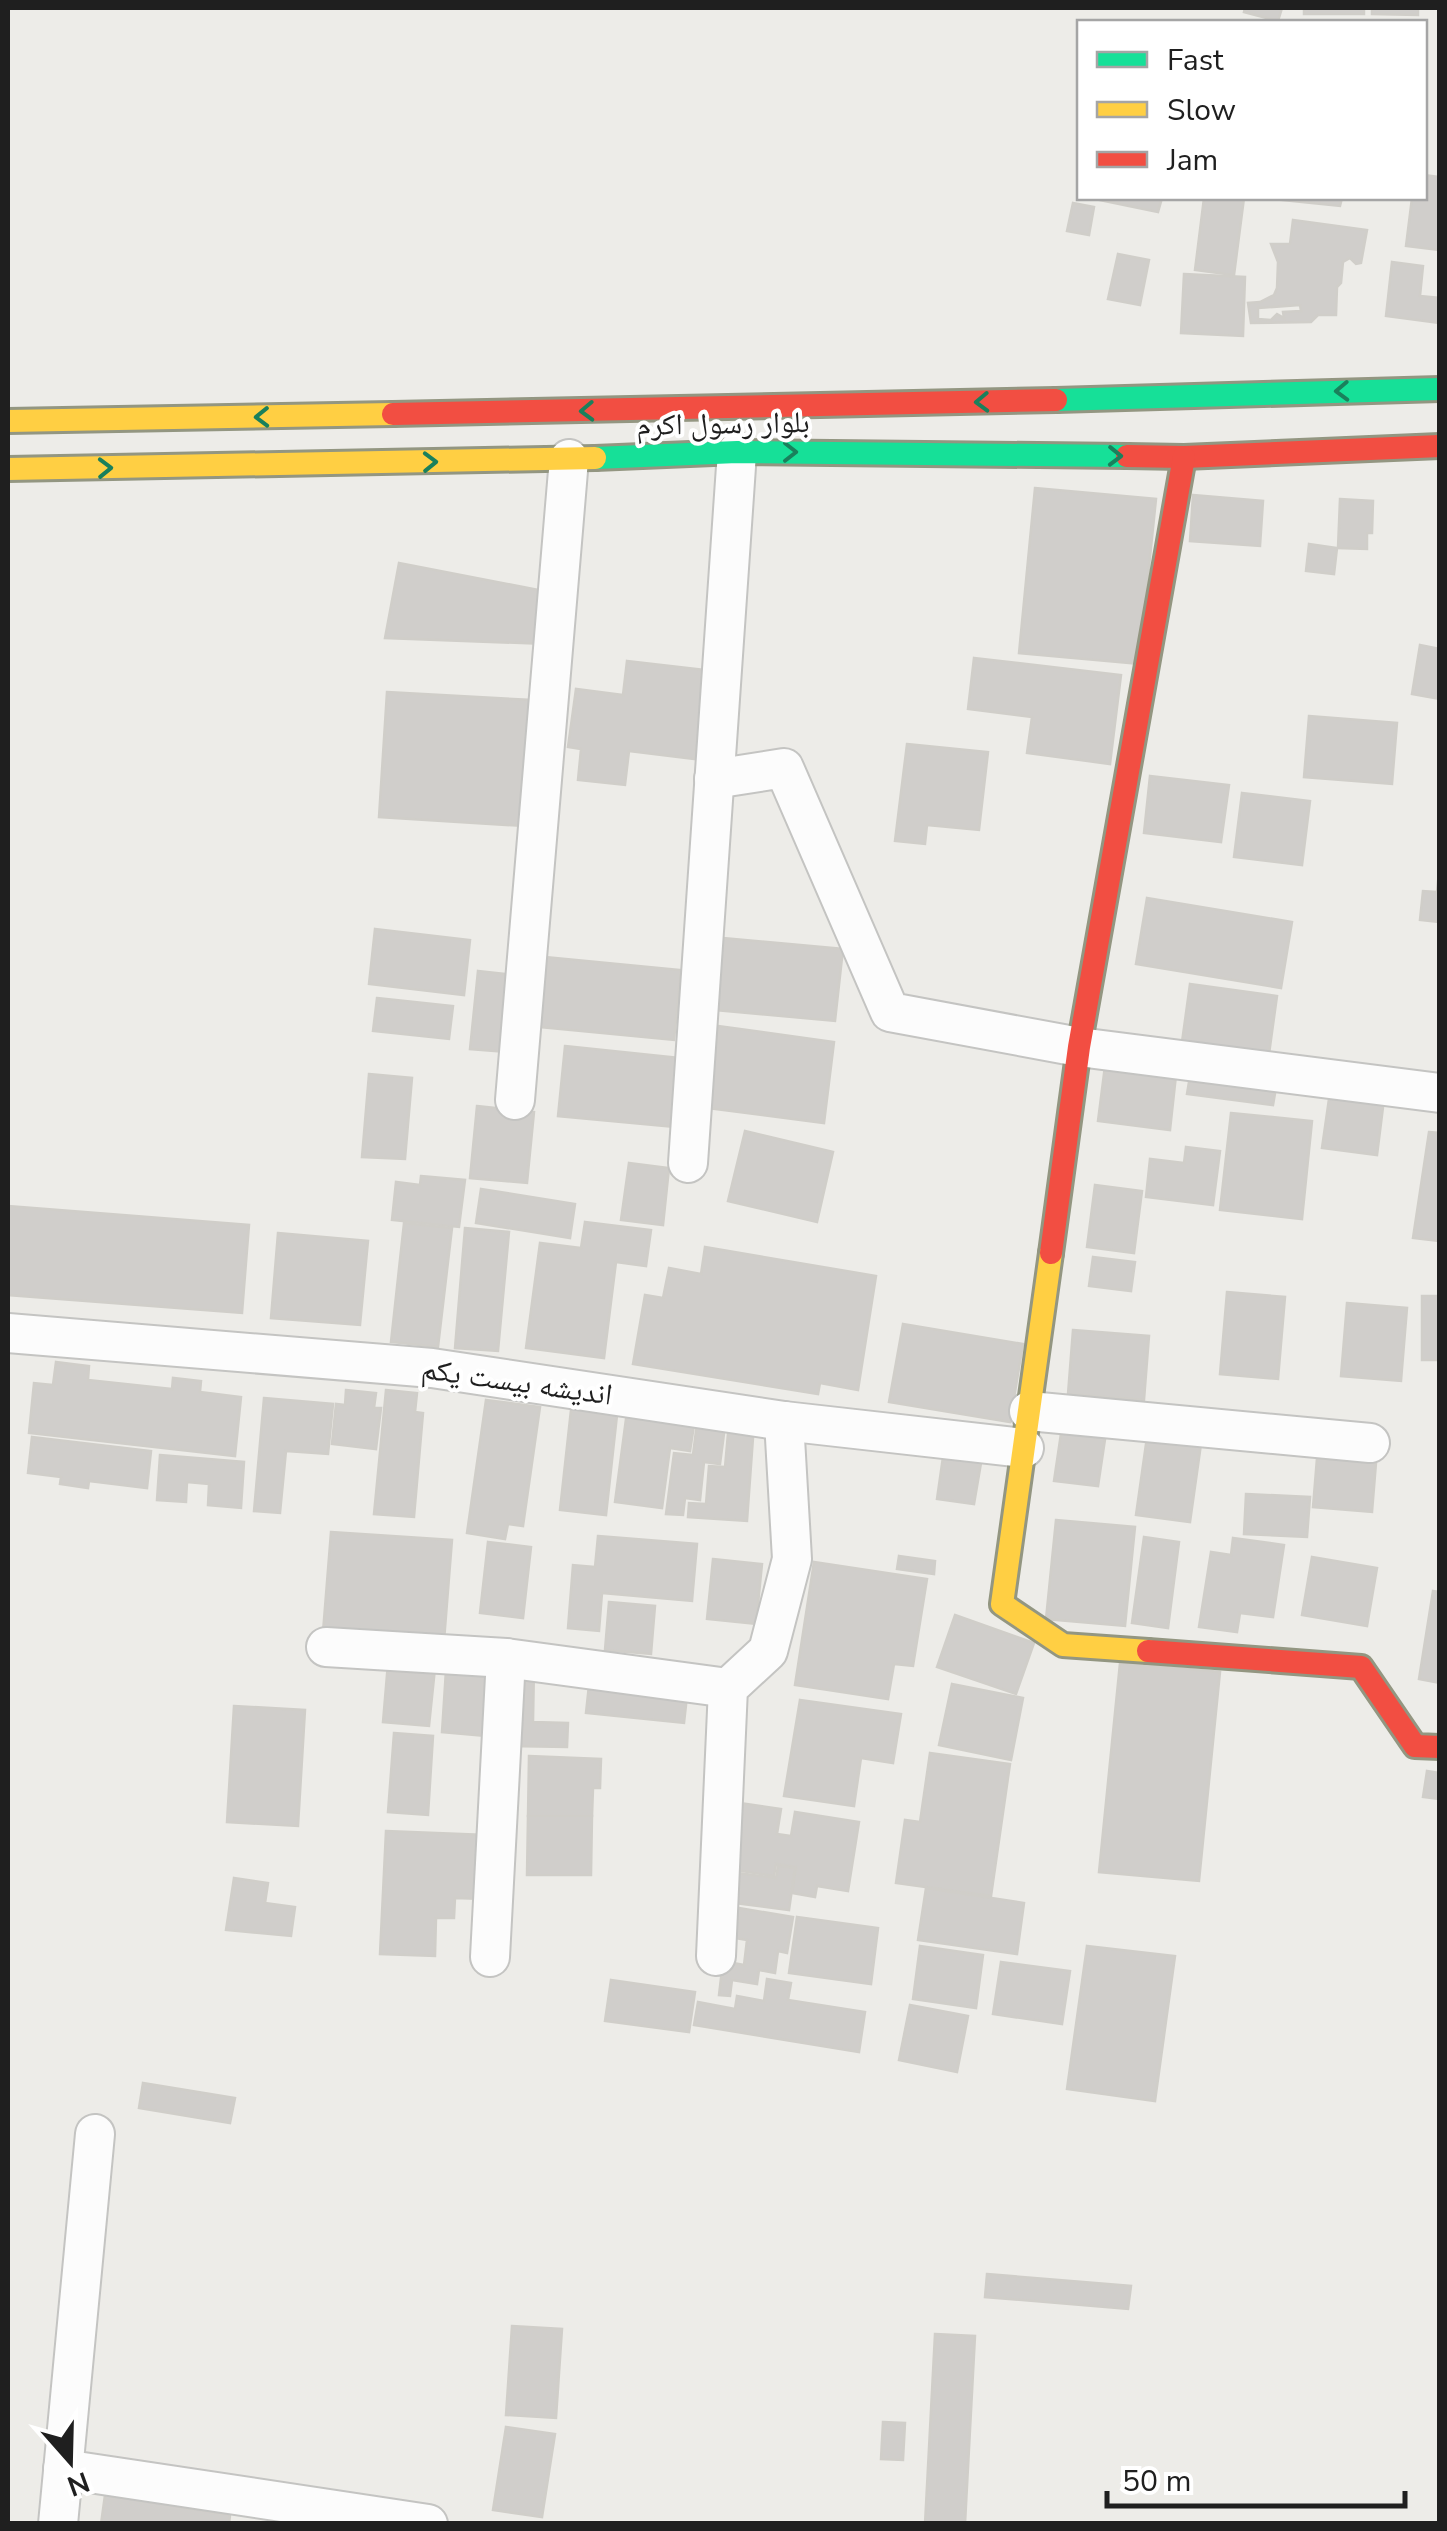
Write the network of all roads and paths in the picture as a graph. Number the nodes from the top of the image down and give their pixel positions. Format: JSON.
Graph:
{"nodes":[{"id":1,"x":1440,"y":388,"type":"edge"},
{"id":2,"x":8,"y":421,"type":"edge"},
{"id":3,"x":1440,"y":446,"type":"edge"},
{"id":4,"x":738,"y":452,"type":"junction"},
{"id":5,"x":1184,"y":457,"type":"junction"},
{"id":6,"x":569,"y":459,"type":"junction"},
{"id":7,"x":8,"y":470,"type":"edge"},
{"id":8,"x":714,"y":779,"type":"junction"},
{"id":9,"x":1079,"y":1047,"type":"junction"},
{"id":10,"x":1440,"y":1094,"type":"edge"},
{"id":11,"x":516,"y":1100,"type":"dead end"},
{"id":12,"x":688,"y":1163,"type":"dead end"},
{"id":13,"x":8,"y":1333,"type":"edge"},
{"id":14,"x":784,"y":1421,"type":"junction"},
{"id":15,"x":1027,"y":1430,"type":"junction"},
{"id":16,"x":1370,"y":1443,"type":"dead end"},
{"id":17,"x":326,"y":1647,"type":"dead end"},
{"id":18,"x":506,"y":1658,"type":"junction"},
{"id":19,"x":728,"y":1688,"type":"junction"},
{"id":20,"x":1440,"y":1747,"type":"edge"},
{"id":21,"x":716,"y":1956,"type":"dead end"},
{"id":22,"x":490,"y":1957,"type":"dead end"},
{"id":23,"x":95,"y":2134,"type":"dead end"},
{"id":24,"x":62,"y":2469,"type":"junction"},
{"id":25,"x":58,"y":2524,"type":"edge"},
{"id":26,"x":428,"y":2524,"type":"edge"}],
"edges":[{"from":1,"to":2,"type":"main road","name":"بلوار رسول اکرم","one_way":true},
{"from":3,"to":5,"type":"main road","name":"بلوار رسول اکرم"},
{"from":4,"to":5,"type":"main road","name":"بلوار رسول اکرم","one_way":true},
{"from":4,"to":6,"type":"main road","name":"بلوار رسول اکرم"},
{"from":4,"to":8,"type":"street"},
{"from":5,"to":9,"type":"main road"},
{"from":7,"to":6,"type":"main road","name":"بلوار رسول اکرم","one_way":true},
{"from":6,"to":11,"type":"street"},
{"from":8,"to":9,"type":"street"},
{"from":8,"to":12,"type":"street"},
{"from":9,"to":10,"type":"street"},
{"from":9,"to":15,"type":"main road"},
{"from":13,"to":14,"type":"street","name":"اندیشه بیست یکم"},
{"from":14,"to":15,"type":"street","name":"اندیشه بیست یکم"},
{"from":14,"to":19,"type":"street"},
{"from":15,"to":16,"type":"street","name":"اندیشه بیست یکم"},
{"from":15,"to":20,"type":"main road"},
{"from":17,"to":18,"type":"street"},
{"from":18,"to":19,"type":"street"},
{"from":18,"to":22,"type":"street"},
{"from":19,"to":21,"type":"street"},
{"from":23,"to":24,"type":"street"},
{"from":24,"to":25,"type":"street"},
{"from":24,"to":26,"type":"street"}]}
